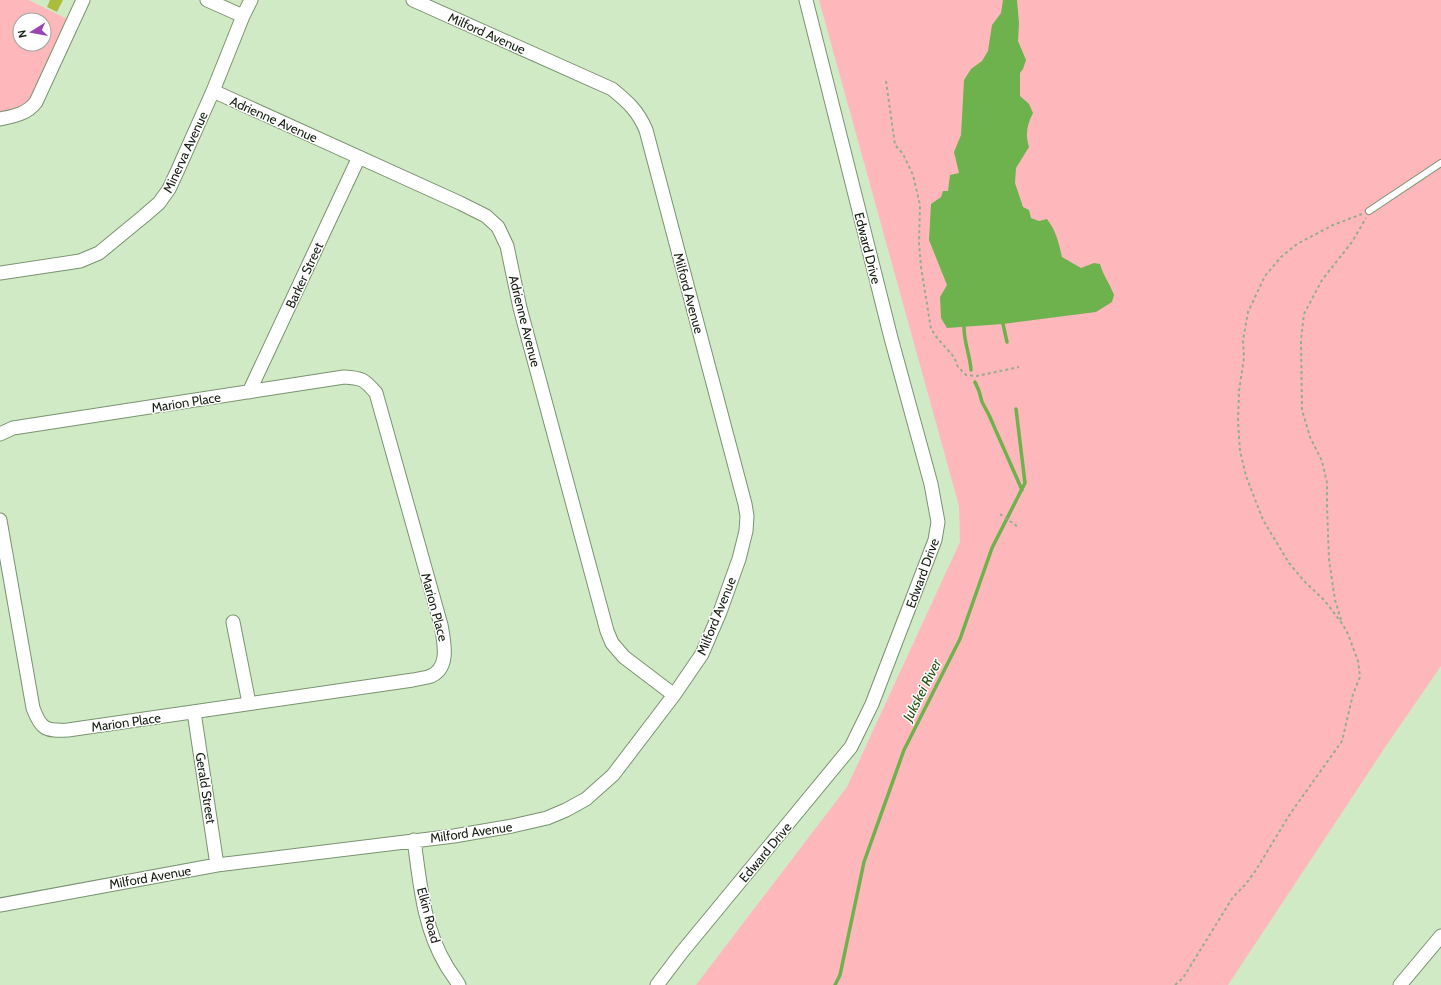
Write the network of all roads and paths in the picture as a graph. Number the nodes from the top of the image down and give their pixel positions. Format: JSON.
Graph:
{"nodes":[{"id":1,"x":82,"y":0,"type":"edge"},
{"id":2,"x":207,"y":0,"type":"edge"},
{"id":3,"x":251,"y":0,"type":"edge"},
{"id":4,"x":413,"y":0,"type":"edge"},
{"id":5,"x":806,"y":0,"type":"edge"},
{"id":6,"x":243,"y":16,"type":"junction"},
{"id":7,"x":886,"y":81,"type":"dead end"},
{"id":8,"x":213,"y":91,"type":"junction"},
{"id":9,"x":0,"y":119,"type":"edge"},
{"id":10,"x":359,"y":157,"type":"junction"},
{"id":11,"x":1441,"y":163,"type":"edge"},
{"id":12,"x":1369,"y":211,"type":"junction"},
{"id":13,"x":0,"y":273,"type":"edge"},
{"id":14,"x":1019,"y":367,"type":"dead end"},
{"id":15,"x":249,"y":392,"type":"junction"},
{"id":16,"x":0,"y":434,"type":"edge"},
{"id":17,"x":1000,"y":514,"type":"dead end"},
{"id":18,"x":0,"y":520,"type":"edge"},
{"id":19,"x":1018,"y":527,"type":"dead end"},
{"id":20,"x":233,"y":622,"type":"dead end"},
{"id":21,"x":1343,"y":625,"type":"junction"},
{"id":22,"x":674,"y":695,"type":"junction"},
{"id":23,"x":250,"y":703,"type":"junction"},
{"id":24,"x":194,"y":712,"type":"junction"},
{"id":25,"x":414,"y":840,"type":"junction"},
{"id":26,"x":217,"y":865,"type":"junction"},
{"id":27,"x":0,"y":904,"type":"edge"},
{"id":28,"x":1441,"y":936,"type":"edge"},
{"id":29,"x":459,"y":985,"type":"edge"},
{"id":30,"x":657,"y":985,"type":"edge"},
{"id":31,"x":1175,"y":985,"type":"edge"},
{"id":32,"x":1400,"y":985,"type":"edge"}],
"edges":[{"from":1,"to":9,"type":"street"},
{"from":2,"to":6,"type":"street"},
{"from":3,"to":6,"type":"street","name":"Minerva Avenue"},
{"from":4,"to":22,"type":"street","name":"Milford Avenue"},
{"from":5,"to":30,"type":"street","name":"Edward Drive"},
{"from":6,"to":8,"type":"street","name":"Minerva Avenue"},
{"from":7,"to":14,"type":"path"},
{"from":8,"to":10,"type":"street","name":"Adrienne Avenue"},
{"from":8,"to":13,"type":"street","name":"Minerva Avenue"},
{"from":10,"to":15,"type":"street","name":"Barker Street"},
{"from":10,"to":22,"type":"street","name":"Adrienne Avenue"},
{"from":11,"to":12,"type":"lane"},
{"from":12,"to":21,"type":"path"},
{"from":12,"to":21,"type":"path"},
{"from":15,"to":16,"type":"street","name":"Marion Place"},
{"from":15,"to":23,"type":"street","name":"Marion Place"},
{"from":17,"to":19,"type":"path"},
{"from":18,"to":24,"type":"street","name":"Marion Place"},
{"from":20,"to":23,"type":"street"},
{"from":21,"to":31,"type":"path"},
{"from":22,"to":25,"type":"street","name":"Milford Avenue"},
{"from":23,"to":24,"type":"street","name":"Marion Place"},
{"from":24,"to":26,"type":"street","name":"Gerald Street"},
{"from":25,"to":26,"type":"street","name":"Milford Avenue"},
{"from":25,"to":29,"type":"street","name":"Elkin Road"},
{"from":26,"to":27,"type":"street","name":"Milford Avenue"},
{"from":28,"to":32,"type":"street"}]}
